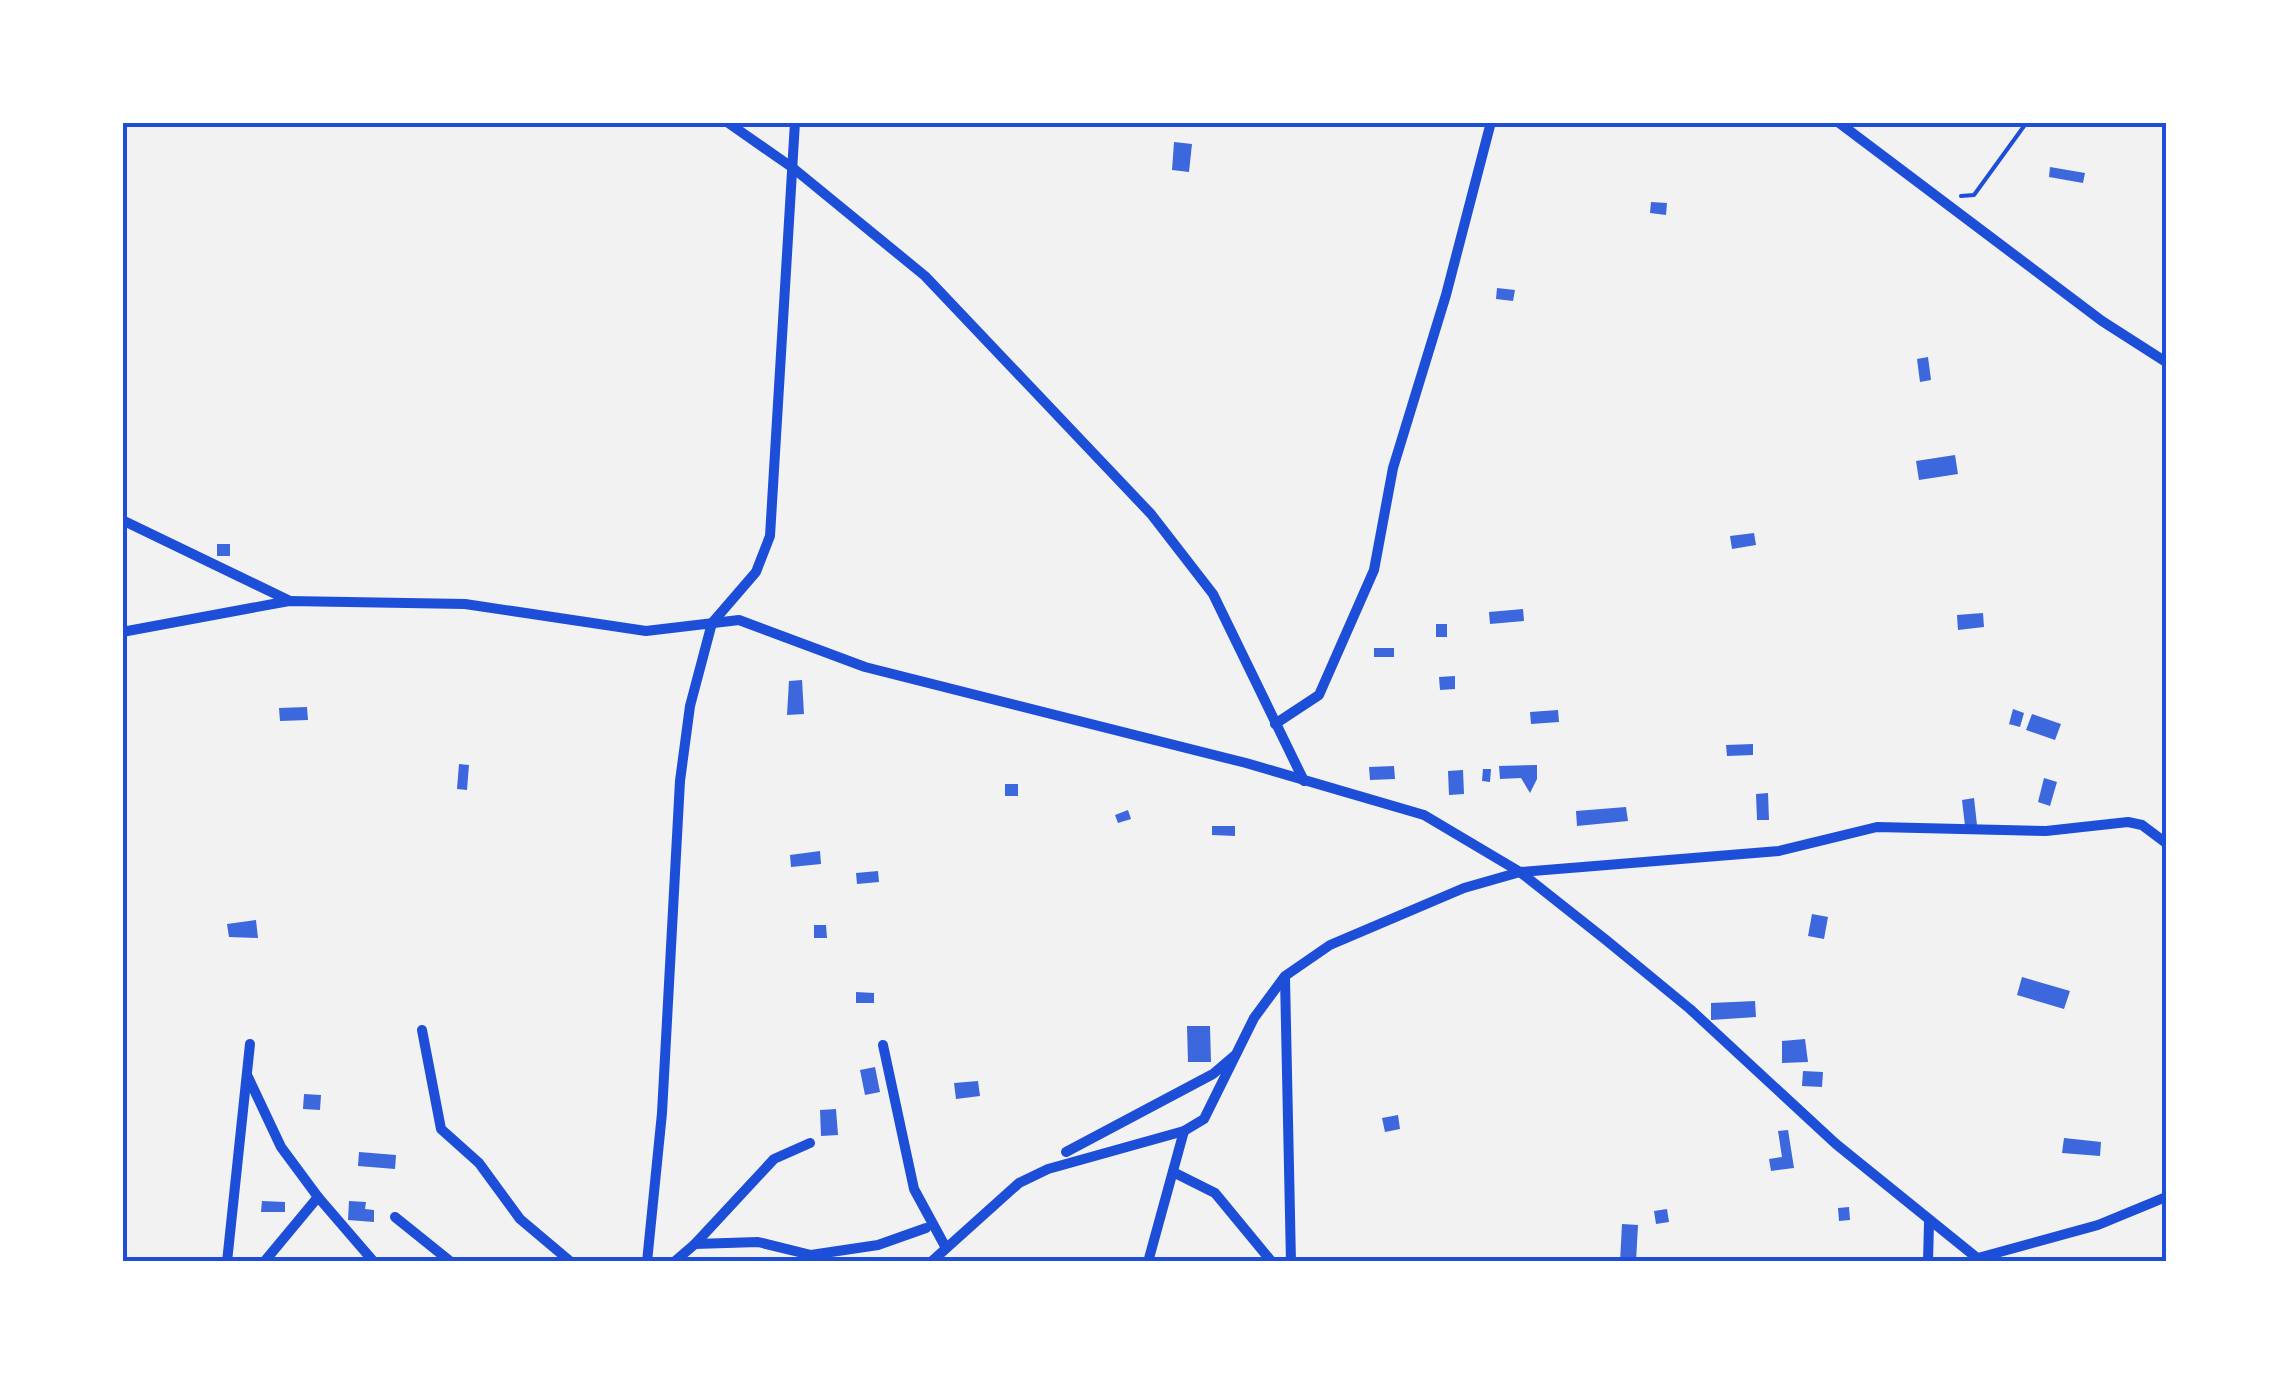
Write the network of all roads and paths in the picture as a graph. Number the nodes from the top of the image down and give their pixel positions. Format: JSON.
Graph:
{"nodes":[{"id":1,"x":727,"y":122,"type":"edge"},
{"id":2,"x":795,"y":122,"type":"edge"},
{"id":3,"x":1491,"y":122,"type":"edge"},
{"id":4,"x":1838,"y":122,"type":"edge"},
{"id":5,"x":2027,"y":122,"type":"edge"},
{"id":6,"x":793,"y":168,"type":"junction"},
{"id":7,"x":1937,"y":198,"type":"junction"},
{"id":8,"x":2166,"y":362,"type":"edge"},
{"id":9,"x":122,"y":520,"type":"edge"},
{"id":10,"x":289,"y":601,"type":"junction"},
{"id":11,"x":712,"y":623,"type":"junction"},
{"id":12,"x":122,"y":632,"type":"edge"},
{"id":13,"x":1275,"y":724,"type":"junction"},
{"id":14,"x":1304,"y":782,"type":"junction"},
{"id":15,"x":2166,"y":843,"type":"edge"},
{"id":16,"x":1520,"y":872,"type":"junction"},
{"id":17,"x":1285,"y":976,"type":"junction"},
{"id":18,"x":422,"y":1030,"type":"dead end"},
{"id":19,"x":250,"y":1044,"type":"dead end"},
{"id":20,"x":883,"y":1045,"type":"dead end"},
{"id":21,"x":1239,"y":1051,"type":"junction"},
{"id":22,"x":247,"y":1074,"type":"junction"},
{"id":23,"x":1184,"y":1131,"type":"junction"},
{"id":24,"x":810,"y":1143,"type":"dead end"},
{"id":25,"x":1066,"y":1152,"type":"dead end"},
{"id":26,"x":1173,"y":1172,"type":"junction"},
{"id":27,"x":318,"y":1197,"type":"junction"},
{"id":28,"x":2166,"y":1197,"type":"edge"},
{"id":29,"x":395,"y":1217,"type":"dead end"},
{"id":30,"x":1929,"y":1223,"type":"junction"},
{"id":31,"x":926,"y":1228,"type":"dead end"},
{"id":32,"x":695,"y":1244,"type":"junction"},
{"id":33,"x":946,"y":1248,"type":"junction"},
{"id":34,"x":1980,"y":1260,"type":"edge"},
{"id":35,"x":228,"y":1262,"type":"edge"},
{"id":36,"x":264,"y":1262,"type":"edge"},
{"id":37,"x":374,"y":1262,"type":"edge"},
{"id":38,"x":451,"y":1262,"type":"edge"},
{"id":39,"x":571,"y":1262,"type":"edge"},
{"id":40,"x":647,"y":1262,"type":"edge"},
{"id":41,"x":674,"y":1262,"type":"edge"},
{"id":42,"x":931,"y":1262,"type":"edge"},
{"id":43,"x":1148,"y":1262,"type":"edge"},
{"id":44,"x":1272,"y":1262,"type":"edge"},
{"id":45,"x":1291,"y":1262,"type":"edge"},
{"id":46,"x":1928,"y":1262,"type":"edge"}],
"edges":[{"from":1,"to":6,"type":"street"},
{"from":2,"to":6,"type":"street"},
{"from":3,"to":13,"type":"street"},
{"from":4,"to":7,"type":"street"},
{"from":5,"to":7,"type":"path"},
{"from":6,"to":11,"type":"street"},
{"from":6,"to":13,"type":"street"},
{"from":7,"to":8,"type":"street"},
{"from":9,"to":10,"type":"street"},
{"from":10,"to":11,"type":"street"},
{"from":10,"to":12,"type":"street"},
{"from":11,"to":14,"type":"street"},
{"from":11,"to":40,"type":"street"},
{"from":13,"to":14,"type":"street"},
{"from":14,"to":16,"type":"street"},
{"from":15,"to":16,"type":"street"},
{"from":16,"to":17,"type":"street"},
{"from":16,"to":30,"type":"street"},
{"from":17,"to":21,"type":"street"},
{"from":17,"to":45,"type":"street"},
{"from":18,"to":39,"type":"street"},
{"from":19,"to":22,"type":"street"},
{"from":20,"to":33,"type":"street"},
{"from":21,"to":23,"type":"street"},
{"from":21,"to":25,"type":"street"},
{"from":22,"to":27,"type":"street"},
{"from":22,"to":35,"type":"street"},
{"from":23,"to":26,"type":"street"},
{"from":23,"to":33,"type":"street"},
{"from":24,"to":32,"type":"street"},
{"from":26,"to":43,"type":"street"},
{"from":26,"to":44,"type":"street"},
{"from":27,"to":36,"type":"street"},
{"from":27,"to":37,"type":"street"},
{"from":28,"to":34,"type":"street"},
{"from":29,"to":38,"type":"street"},
{"from":30,"to":34,"type":"street"},
{"from":30,"to":46,"type":"street"},
{"from":31,"to":32,"type":"street"},
{"from":32,"to":41,"type":"street"},
{"from":33,"to":42,"type":"street"}]}
